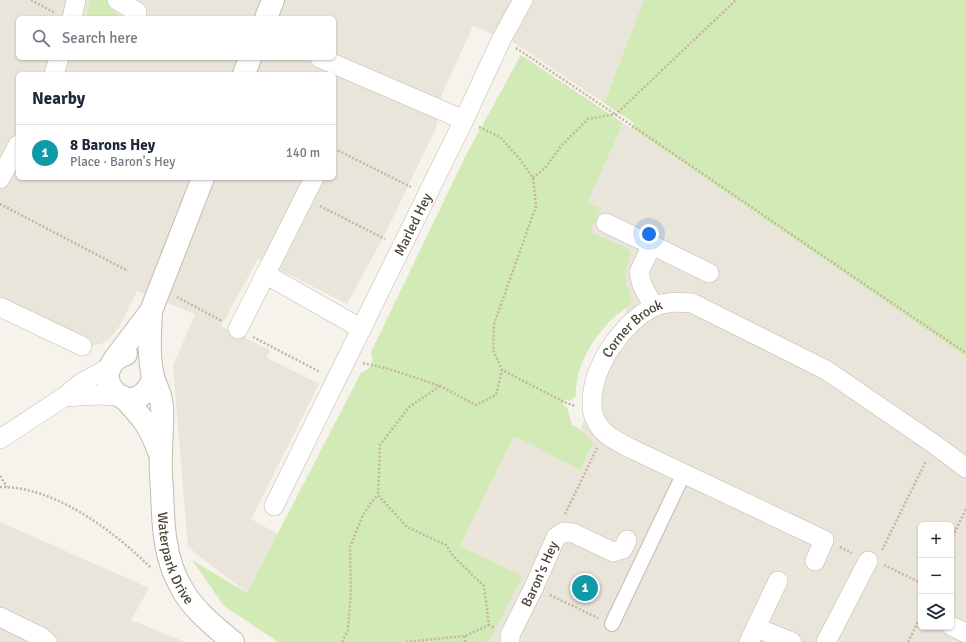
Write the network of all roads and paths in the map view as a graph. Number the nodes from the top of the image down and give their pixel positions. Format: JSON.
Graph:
{"nodes":[{"id":1,"x":31,"y":0,"type":"edge"},
{"id":2,"x":76,"y":0,"type":"edge"},
{"id":3,"x":117,"y":0,"type":"edge"},
{"id":4,"x":273,"y":0,"type":"edge"},
{"id":5,"x":523,"y":0,"type":"edge"},
{"id":6,"x":736,"y":0,"type":"edge"},
{"id":7,"x":138,"y":10,"type":"edge"},
{"id":8,"x":65,"y":16,"type":"edge"},
{"id":9,"x":267,"y":16,"type":"edge"},
{"id":10,"x":502,"y":38,"type":"junction"},
{"id":11,"x":58,"y":60,"type":"edge"},
{"id":12,"x":249,"y":60,"type":"edge"},
{"id":13,"x":325,"y":60,"type":"edge"},
{"id":14,"x":55,"y":72,"type":"edge"},
{"id":15,"x":245,"y":72,"type":"edge"},
{"id":16,"x":616,"y":114,"type":"junction"},
{"id":17,"x":464,"y":120,"type":"junction"},
{"id":18,"x":16,"y":149,"type":"edge"},
{"id":19,"x":336,"y":150,"type":"edge"},
{"id":20,"x":533,"y":178,"type":"junction"},
{"id":21,"x":0,"y":179,"type":"edge"},
{"id":22,"x":202,"y":180,"type":"edge"},
{"id":23,"x":313,"y":180,"type":"edge"},
{"id":24,"x":427,"y":195,"type":"junction"},
{"id":25,"x":304,"y":198,"type":"junction"},
{"id":26,"x":0,"y":204,"type":"edge"},
{"id":27,"x":606,"y":223,"type":"dead end"},
{"id":28,"x":652,"y":245,"type":"junction"},
{"id":29,"x":402,"y":247,"type":"junction"},
{"id":30,"x":128,"y":271,"type":"dead end"},
{"id":31,"x":709,"y":273,"type":"dead end"},
{"id":32,"x":264,"y":274,"type":"junction"},
{"id":33,"x":0,"y":307,"type":"edge"},
{"id":34,"x":654,"y":307,"type":"junction"},
{"id":35,"x":151,"y":311,"type":"junction"},
{"id":36,"x":238,"y":329,"type":"dead end"},
{"id":37,"x":362,"y":329,"type":"junction"},
{"id":38,"x":82,"y":346,"type":"dead end"},
{"id":39,"x":966,"y":353,"type":"edge"},
{"id":40,"x":346,"y":360,"type":"junction"},
{"id":41,"x":112,"y":364,"type":"junction"},
{"id":42,"x":502,"y":370,"type":"junction"},
{"id":43,"x":152,"y":372,"type":"junction"},
{"id":44,"x":440,"y":386,"type":"junction"},
{"id":45,"x":64,"y":397,"type":"junction"},
{"id":46,"x":121,"y":397,"type":"junction"},
{"id":47,"x":592,"y":411,"type":"junction"},
{"id":48,"x":606,"y":434,"type":"junction"},
{"id":49,"x":0,"y":439,"type":"edge"},
{"id":50,"x":934,"y":444,"type":"junction"},
{"id":51,"x":160,"y":455,"type":"junction"},
{"id":52,"x":966,"y":468,"type":"edge"},
{"id":53,"x":684,"y":473,"type":"junction"},
{"id":54,"x":0,"y":476,"type":"edge"},
{"id":55,"x":0,"y":487,"type":"edge"},
{"id":56,"x":7,"y":487,"type":"junction"},
{"id":57,"x":378,"y":495,"type":"junction"},
{"id":58,"x":274,"y":506,"type":"dead end"},
{"id":59,"x":966,"y":509,"type":"edge"},
{"id":60,"x":564,"y":532,"type":"junction"},
{"id":61,"x":954,"y":534,"type":"edge"},
{"id":62,"x":625,"y":545,"type":"joint"},
{"id":63,"x":874,"y":558,"type":"joint"},
{"id":64,"x":643,"y":559,"type":"junction"},
{"id":65,"x":815,"y":561,"type":"dead end"},
{"id":66,"x":154,"y":571,"type":"dead end"},
{"id":67,"x":778,"y":580,"type":"dead end"},
{"id":68,"x":534,"y":587,"type":"junction"},
{"id":69,"x":0,"y":617,"type":"edge"},
{"id":70,"x":918,"y":622,"type":"edge"},
{"id":71,"x":612,"y":624,"type":"joint"},
{"id":72,"x":489,"y":625,"type":"junction"},
{"id":73,"x":954,"y":627,"type":"edge"},
{"id":74,"x":966,"y":633,"type":"edge"},
{"id":75,"x":753,"y":635,"type":"edge"},
{"id":76,"x":465,"y":636,"type":"junction"},
{"id":77,"x":510,"y":639,"type":"edge"},
{"id":78,"x":47,"y":642,"type":"edge"},
{"id":79,"x":232,"y":642,"type":"edge"},
{"id":80,"x":342,"y":642,"type":"edge"},
{"id":81,"x":406,"y":642,"type":"edge"},
{"id":82,"x":465,"y":642,"type":"edge"},
{"id":83,"x":792,"y":642,"type":"edge"},
{"id":84,"x":826,"y":642,"type":"edge"},
{"id":85,"x":908,"y":642,"type":"edge"}],
"edges":[{"from":1,"to":8,"type":"path"},
{"from":2,"to":8,"type":"street"},
{"from":3,"to":7,"type":"street"},
{"from":4,"to":9,"type":"street"},
{"from":5,"to":10,"type":"street","name":"Marled Hey"},
{"from":6,"to":16,"type":"path"},
{"from":10,"to":16,"type":"path"},
{"from":10,"to":17,"type":"street","name":"Marled Hey"},
{"from":11,"to":14,"type":"street"},
{"from":12,"to":15,"type":"street"},
{"from":13,"to":17,"type":"street"},
{"from":16,"to":20,"type":"path"},
{"from":16,"to":39,"type":"path"},
{"from":17,"to":20,"type":"path"},
{"from":17,"to":24,"type":"street","name":"Marled Hey"},
{"from":18,"to":21,"type":"street"},
{"from":19,"to":24,"type":"path"},
{"from":20,"to":42,"type":"path"},
{"from":22,"to":35,"type":"street","name":"Waterpark Drive"},
{"from":23,"to":25,"type":"street"},
{"from":24,"to":29,"type":"street","name":"Marled Hey"},
{"from":25,"to":29,"type":"path"},
{"from":25,"to":32,"type":"street"},
{"from":26,"to":30,"type":"path"},
{"from":27,"to":28,"type":"street"},
{"from":28,"to":31,"type":"street"},
{"from":28,"to":34,"type":"street"},
{"from":29,"to":37,"type":"street","name":"Marled Hey"},
{"from":32,"to":36,"type":"street"},
{"from":32,"to":37,"type":"street"},
{"from":33,"to":38,"type":"street"},
{"from":34,"to":47,"type":"street","name":"Corner Brook"},
{"from":34,"to":50,"type":"street","name":"Corner Brook"},
{"from":35,"to":41,"type":"street","name":"Waterpark Drive"},
{"from":35,"to":43,"type":"street","name":"Waterpark Drive"},
{"from":37,"to":40,"type":"street","name":"Marled Hey"},
{"from":40,"to":44,"type":"path"},
{"from":40,"to":58,"type":"street","name":"Marled Hey"},
{"from":41,"to":43,"type":"street","name":"Waterpark Drive"},
{"from":41,"to":45,"type":"street"},
{"from":41,"to":46,"type":"street","name":"Waterpark Drive"},
{"from":42,"to":44,"type":"path"},
{"from":42,"to":47,"type":"path"},
{"from":43,"to":46,"type":"street","name":"Waterpark Drive"},
{"from":43,"to":51,"type":"street","name":"Waterpark Drive"},
{"from":44,"to":57,"type":"path"},
{"from":45,"to":46,"type":"street"},
{"from":45,"to":49,"type":"street"},
{"from":46,"to":51,"type":"street","name":"Waterpark Drive"},
{"from":47,"to":48,"type":"street"},
{"from":48,"to":53,"type":"street"},
{"from":48,"to":60,"type":"path"},
{"from":50,"to":52,"type":"street","name":"Corner Brook"},
{"from":50,"to":63,"type":"path"},
{"from":51,"to":79,"type":"street","name":"Waterpark Drive"},
{"from":53,"to":64,"type":"street"},
{"from":53,"to":65,"type":"street"},
{"from":54,"to":56,"type":"path"},
{"from":55,"to":56,"type":"path"},
{"from":56,"to":66,"type":"path"},
{"from":57,"to":72,"type":"path"},
{"from":57,"to":80,"type":"path"},
{"from":59,"to":61,"type":"path"},
{"from":60,"to":62,"type":"street","name":"Baron's Hey"},
{"from":60,"to":68,"type":"street","name":"Baron's Hey"},
{"from":62,"to":64,"type":"street"},
{"from":63,"to":84,"type":"street"},
{"from":64,"to":71,"type":"street"},
{"from":67,"to":75,"type":"street"},
{"from":68,"to":71,"type":"path"},
{"from":68,"to":77,"type":"street","name":"Baron's Hey"},
{"from":69,"to":78,"type":"street"},
{"from":70,"to":85,"type":"path"},
{"from":72,"to":76,"type":"path"},
{"from":72,"to":77,"type":"path"},
{"from":73,"to":74,"type":"street"},
{"from":75,"to":83,"type":"street"},
{"from":76,"to":81,"type":"path"},
{"from":76,"to":82,"type":"path"}]}
